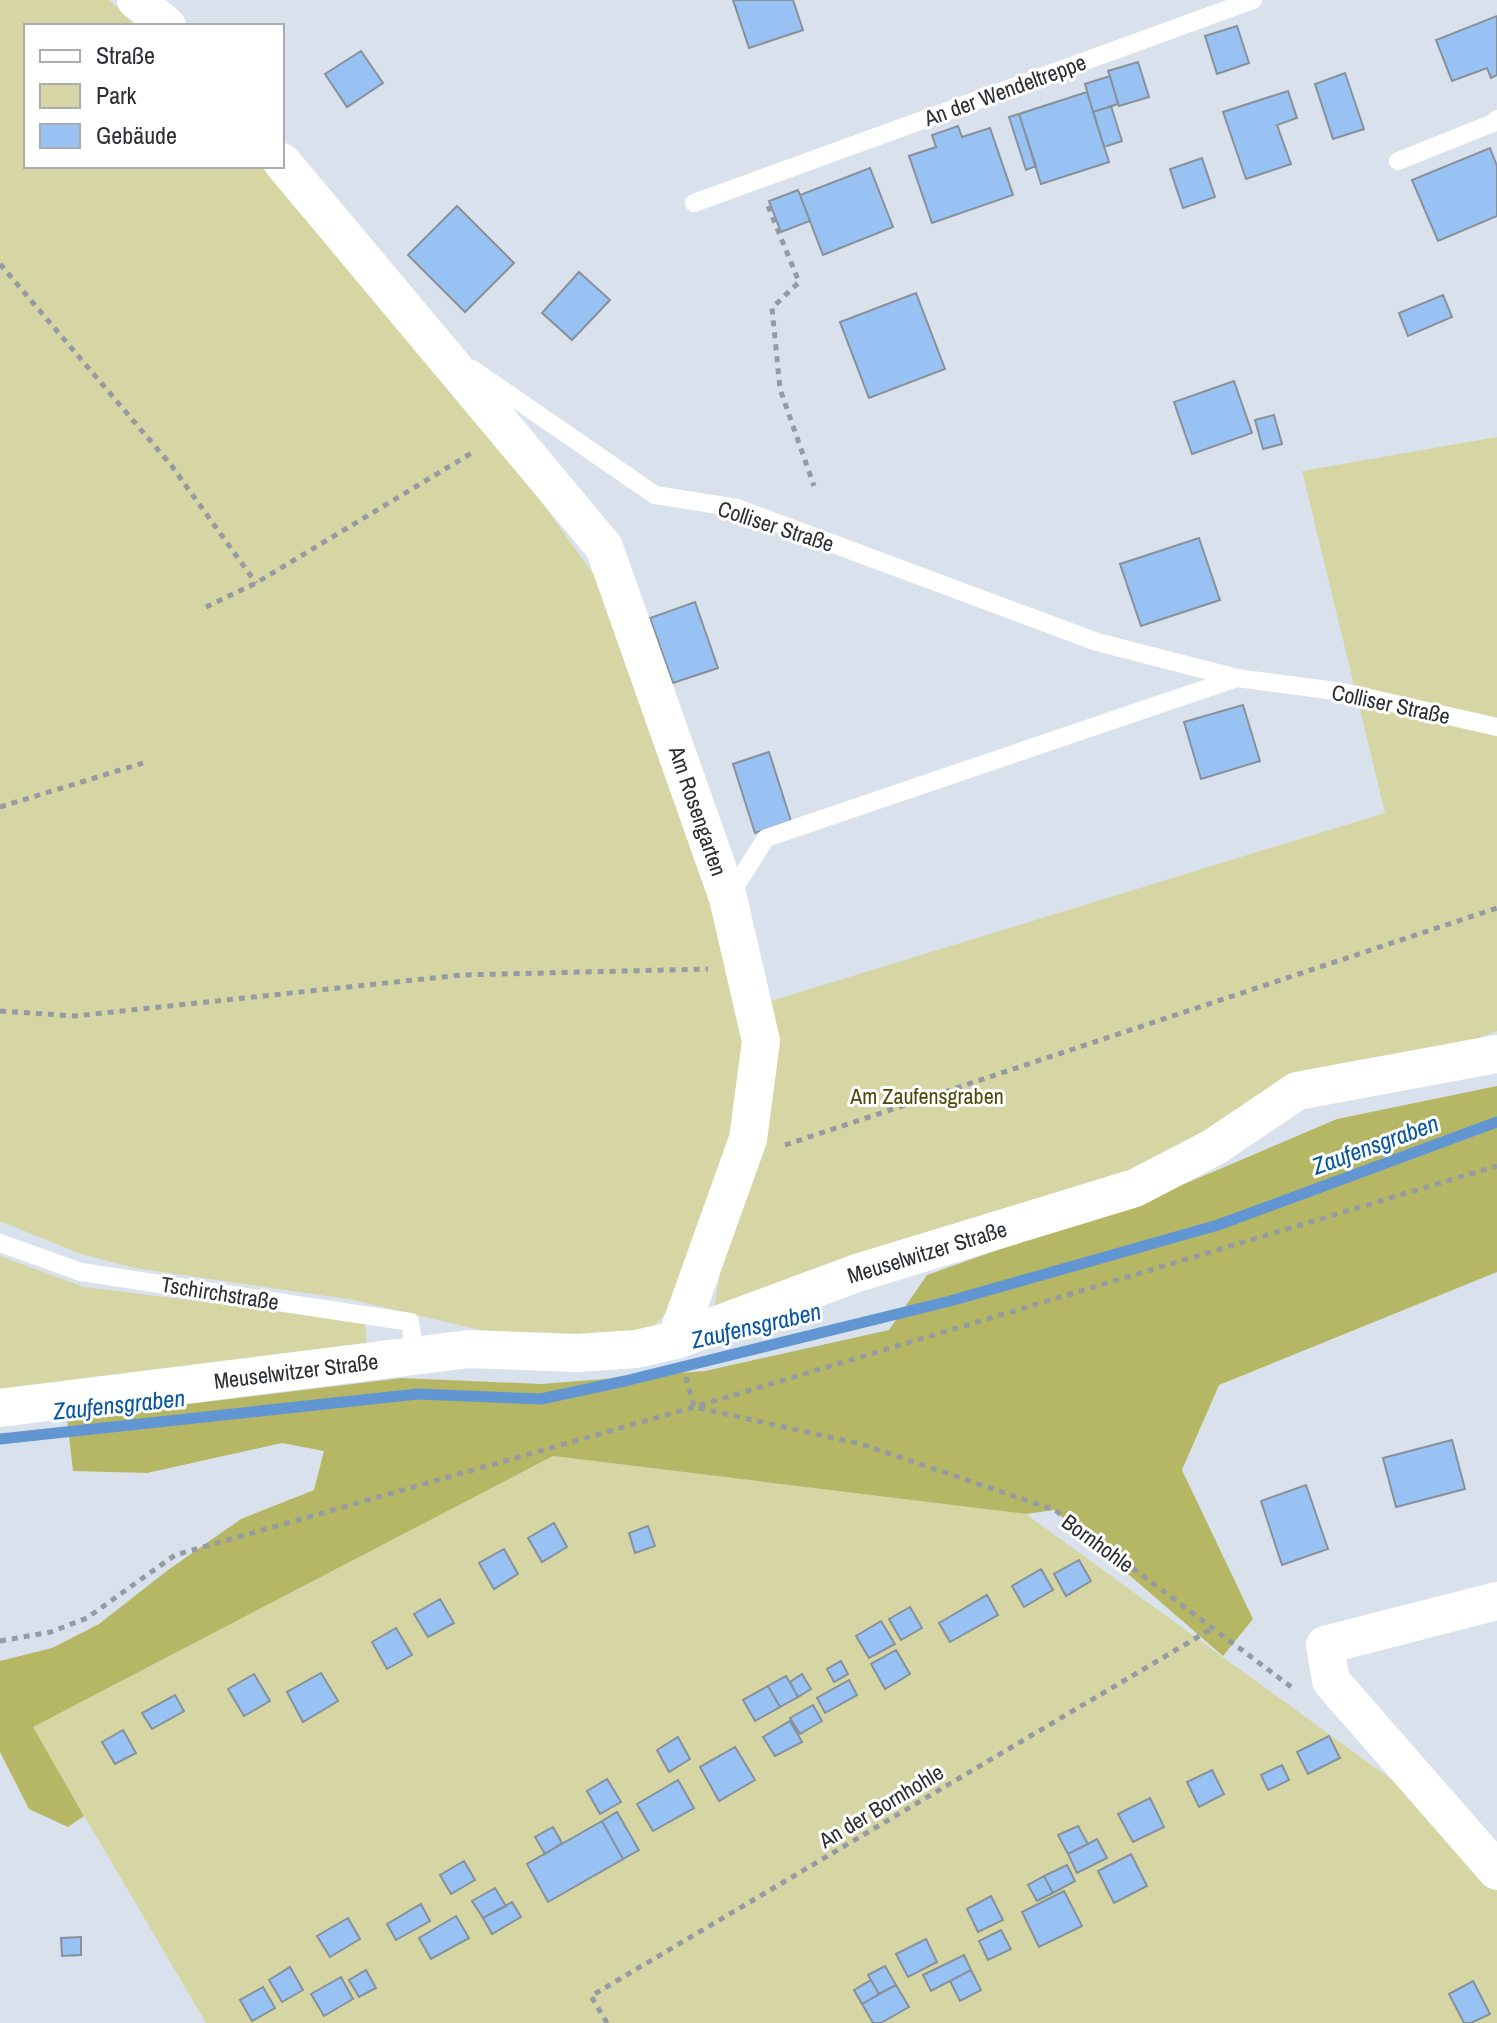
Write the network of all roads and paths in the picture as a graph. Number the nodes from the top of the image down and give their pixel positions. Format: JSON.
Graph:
{"nodes":[{"id":1,"x":136,"y":0,"type":"edge"},
{"id":2,"x":176,"y":0,"type":"edge"},
{"id":3,"x":1253,"y":0,"type":"edge"},
{"id":4,"x":165,"y":24,"type":"edge"},
{"id":5,"x":176,"y":24,"type":"edge"},
{"id":6,"x":1497,"y":119,"type":"edge"},
{"id":7,"x":1398,"y":161,"type":"dead end"},
{"id":8,"x":284,"y":164,"type":"edge"},
{"id":9,"x":758,"y":179,"type":"junction"},
{"id":10,"x":694,"y":203,"type":"dead end"},
{"id":11,"x":0,"y":264,"type":"edge"},
{"id":12,"x":430,"y":340,"type":"junction"},
{"id":13,"x":495,"y":417,"type":"junction"},
{"id":14,"x":814,"y":486,"type":"dead end"},
{"id":15,"x":256,"y":583,"type":"junction"},
{"id":16,"x":206,"y":607,"type":"dead end"},
{"id":17,"x":1237,"y":678,"type":"junction"},
{"id":18,"x":1497,"y":727,"type":"edge"},
{"id":19,"x":143,"y":763,"type":"dead end"},
{"id":20,"x":0,"y":807,"type":"edge"},
{"id":21,"x":728,"y":898,"type":"junction"},
{"id":22,"x":1497,"y":908,"type":"edge"},
{"id":23,"x":745,"y":968,"type":"junction"},
{"id":24,"x":0,"y":1011,"type":"edge"},
{"id":25,"x":1497,"y":1054,"type":"edge"},
{"id":26,"x":740,"y":1160,"type":"junction"},
{"id":27,"x":1497,"y":1166,"type":"edge"},
{"id":28,"x":0,"y":1243,"type":"edge"},
{"id":29,"x":676,"y":1340,"type":"junction"},
{"id":30,"x":415,"y":1356,"type":"junction"},
{"id":31,"x":689,"y":1389,"type":"dead end"},
{"id":32,"x":694,"y":1407,"type":"junction"},
{"id":33,"x":0,"y":1408,"type":"edge"},
{"id":34,"x":1497,"y":1601,"type":"edge"},
{"id":35,"x":1213,"y":1628,"type":"junction"},
{"id":36,"x":0,"y":1641,"type":"edge"},
{"id":37,"x":1298,"y":1692,"type":"dead end"},
{"id":38,"x":1497,"y":1871,"type":"edge"},
{"id":39,"x":607,"y":2023,"type":"edge"}],
"edges":[{"from":1,"to":4,"type":"street"},
{"from":2,"to":5,"type":"street"},
{"from":3,"to":9,"type":"lane","name":"An der Wendeltreppe"},
{"from":6,"to":7,"type":"lane"},
{"from":8,"to":12,"type":"street","name":"Colliser Straße"},
{"from":9,"to":10,"type":"lane","name":"An der Wendeltreppe"},
{"from":9,"to":14,"type":"path"},
{"from":11,"to":15,"type":"path"},
{"from":12,"to":13,"type":"street","name":"Am Rosengarten"},
{"from":12,"to":17,"type":"lane","name":"Colliser Straße"},
{"from":13,"to":15,"type":"path"},
{"from":13,"to":21,"type":"street","name":"Am Rosengarten"},
{"from":15,"to":16,"type":"path"},
{"from":17,"to":18,"type":"lane","name":"Colliser Straße"},
{"from":17,"to":21,"type":"lane","name":"Colliser Straße"},
{"from":19,"to":20,"type":"path"},
{"from":21,"to":23,"type":"street","name":"Am Rosengarten"},
{"from":22,"to":26,"type":"path"},
{"from":23,"to":24,"type":"path"},
{"from":23,"to":26,"type":"street","name":"Am Rosengarten"},
{"from":25,"to":29,"type":"street","name":"Meuselwitzer Straße"},
{"from":26,"to":29,"type":"street","name":"Am Rosengarten"},
{"from":27,"to":32,"type":"path"},
{"from":28,"to":30,"type":"lane","name":"Tschirchstraße"},
{"from":29,"to":30,"type":"street","name":"Meuselwitzer Straße"},
{"from":30,"to":33,"type":"street","name":"Meuselwitzer Straße"},
{"from":31,"to":32,"type":"path"},
{"from":32,"to":35,"type":"path","name":"Bornhohle"},
{"from":32,"to":36,"type":"path"},
{"from":34,"to":38,"type":"street"},
{"from":35,"to":37,"type":"path","name":"Bornhohle"},
{"from":35,"to":39,"type":"path","name":"An der Bornhohle"}]}
